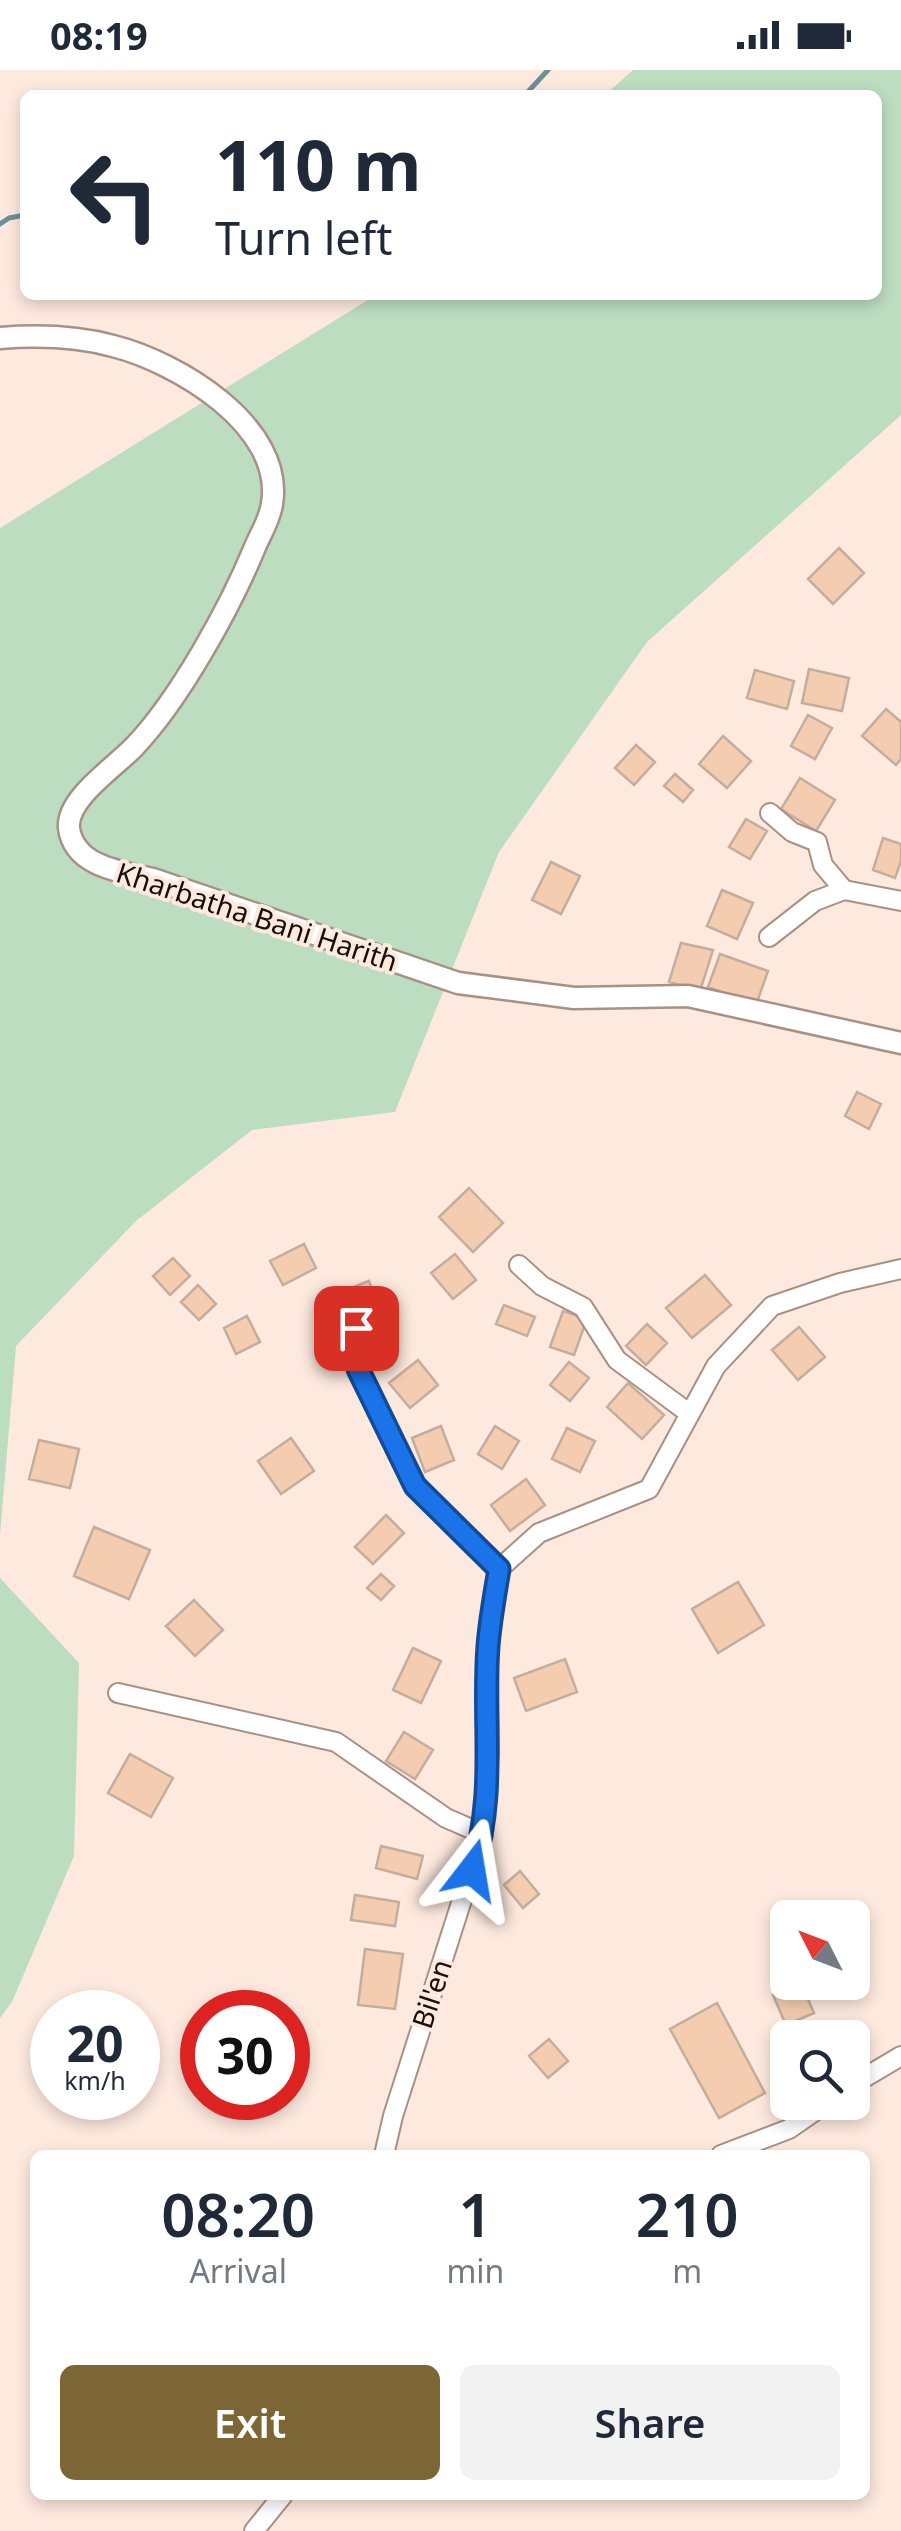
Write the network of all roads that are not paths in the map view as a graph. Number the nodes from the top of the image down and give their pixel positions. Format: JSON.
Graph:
{"nodes":[{"id":1,"x":0,"y":338,"type":"edge"},
{"id":2,"x":770,"y":813,"type":"dead end"},
{"id":3,"x":844,"y":890,"type":"junction"},
{"id":4,"x":901,"y":901,"type":"edge"},
{"id":5,"x":770,"y":937,"type":"dead end"},
{"id":6,"x":901,"y":1043,"type":"edge"},
{"id":7,"x":518,"y":1265,"type":"dead end"},
{"id":8,"x":901,"y":1269,"type":"edge"},
{"id":9,"x":356,"y":1328,"type":"dead end"},
{"id":10,"x":690,"y":1414,"type":"junction"},
{"id":11,"x":499,"y":1569,"type":"junction"},
{"id":12,"x":118,"y":1693,"type":"dead end"},
{"id":13,"x":484,"y":1834,"type":"junction"},
{"id":14,"x":901,"y":2056,"type":"edge"},
{"id":15,"x":870,"y":2074,"type":"edge"},
{"id":16,"x":803,"y":2120,"type":"edge"},
{"id":17,"x":385,"y":2150,"type":"edge"},
{"id":18,"x":735,"y":2150,"type":"edge"},
{"id":19,"x":279,"y":2500,"type":"edge"},
{"id":20,"x":254,"y":2531,"type":"edge"}],
"edges":[{"from":1,"to":6,"type":"street","name":"Kharbatha Bani Harith"},
{"from":2,"to":3,"type":"street"},
{"from":3,"to":4,"type":"street"},
{"from":3,"to":5,"type":"street"},
{"from":7,"to":10,"type":"street"},
{"from":8,"to":10,"type":"street"},
{"from":9,"to":11,"type":"street"},
{"from":10,"to":11,"type":"street"},
{"from":11,"to":13,"type":"street","name":"Bil'en"},
{"from":12,"to":13,"type":"street"},
{"from":13,"to":17,"type":"street","name":"Bil'en"},
{"from":14,"to":15,"type":"street"},
{"from":16,"to":18,"type":"street"},
{"from":19,"to":20,"type":"street"}]}
